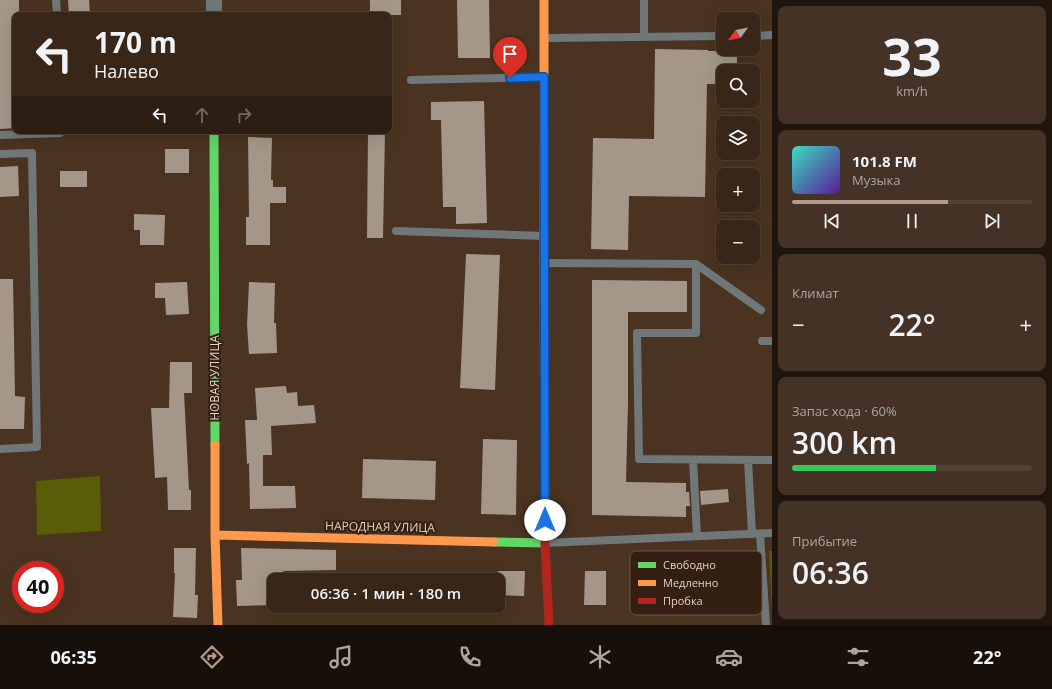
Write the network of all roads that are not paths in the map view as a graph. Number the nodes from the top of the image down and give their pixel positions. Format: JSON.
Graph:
{"nodes":[{"id":1,"x":56,"y":0,"type":"edge"},
{"id":2,"x":214,"y":0,"type":"edge"},
{"id":3,"x":544,"y":0,"type":"edge"},
{"id":4,"x":644,"y":0,"type":"edge"},
{"id":5,"x":57,"y":12,"type":"edge"},
{"id":6,"x":214,"y":12,"type":"edge"},
{"id":7,"x":772,"y":35,"type":"edge"},
{"id":8,"x":716,"y":36,"type":"edge"},
{"id":9,"x":760,"y":36,"type":"edge"},
{"id":10,"x":644,"y":37,"type":"junction"},
{"id":11,"x":544,"y":38,"type":"junction"},
{"id":12,"x":544,"y":77,"type":"junction"},
{"id":13,"x":411,"y":80,"type":"dead end"},
{"id":14,"x":30,"y":134,"type":"edge"},
{"id":15,"x":214,"y":134,"type":"edge"},
{"id":16,"x":0,"y":135,"type":"edge"},
{"id":17,"x":0,"y":154,"type":"edge"},
{"id":18,"x":396,"y":231,"type":"dead end"},
{"id":19,"x":544,"y":236,"type":"junction"},
{"id":20,"x":545,"y":263,"type":"junction"},
{"id":21,"x":696,"y":264,"type":"junction"},
{"id":22,"x":760,"y":310,"type":"dead end"},
{"id":23,"x":762,"y":341,"type":"dead end"},
{"id":24,"x":772,"y":341,"type":"edge"},
{"id":25,"x":0,"y":449,"type":"edge"},
{"id":26,"x":693,"y":460,"type":"junction"},
{"id":27,"x":748,"y":460,"type":"junction"},
{"id":28,"x":772,"y":460,"type":"edge"},
{"id":29,"x":772,"y":533,"type":"edge"},
{"id":30,"x":756,"y":534,"type":"junction"},
{"id":31,"x":215,"y":535,"type":"junction"},
{"id":32,"x":697,"y":536,"type":"junction"},
{"id":33,"x":544,"y":543,"type":"junction"},
{"id":34,"x":758,"y":551,"type":"edge"},
{"id":35,"x":762,"y":589,"type":"edge"},
{"id":36,"x":218,"y":625,"type":"edge"},
{"id":37,"x":549,"y":625,"type":"edge"},
{"id":38,"x":766,"y":625,"type":"edge"}],
"edges":[{"from":1,"to":5,"type":"lane"},
{"from":2,"to":6,"type":"street"},
{"from":3,"to":11,"type":"street"},
{"from":4,"to":10,"type":"lane"},
{"from":7,"to":9,"type":"lane"},
{"from":8,"to":10,"type":"lane"},
{"from":10,"to":11,"type":"lane"},
{"from":11,"to":12,"type":"street"},
{"from":12,"to":13,"type":"lane"},
{"from":12,"to":19,"type":"street"},
{"from":14,"to":16,"type":"lane"},
{"from":15,"to":31,"type":"street","name":"НОВАЯ УЛИЦА"},
{"from":17,"to":25,"type":"lane"},
{"from":18,"to":19,"type":"lane"},
{"from":19,"to":20,"type":"street"},
{"from":20,"to":21,"type":"lane"},
{"from":20,"to":33,"type":"street"},
{"from":21,"to":22,"type":"lane"},
{"from":21,"to":26,"type":"lane"},
{"from":23,"to":24,"type":"lane"},
{"from":26,"to":27,"type":"lane"},
{"from":26,"to":32,"type":"lane"},
{"from":27,"to":28,"type":"lane"},
{"from":27,"to":30,"type":"lane"},
{"from":29,"to":30,"type":"lane"},
{"from":30,"to":32,"type":"lane"},
{"from":30,"to":34,"type":"lane"},
{"from":31,"to":33,"type":"street","name":"НАРОДНАЯ УЛИЦА"},
{"from":31,"to":36,"type":"street","name":"НОВАЯ УЛИЦА"},
{"from":32,"to":33,"type":"lane"},
{"from":33,"to":37,"type":"street"},
{"from":35,"to":38,"type":"lane"}]}
